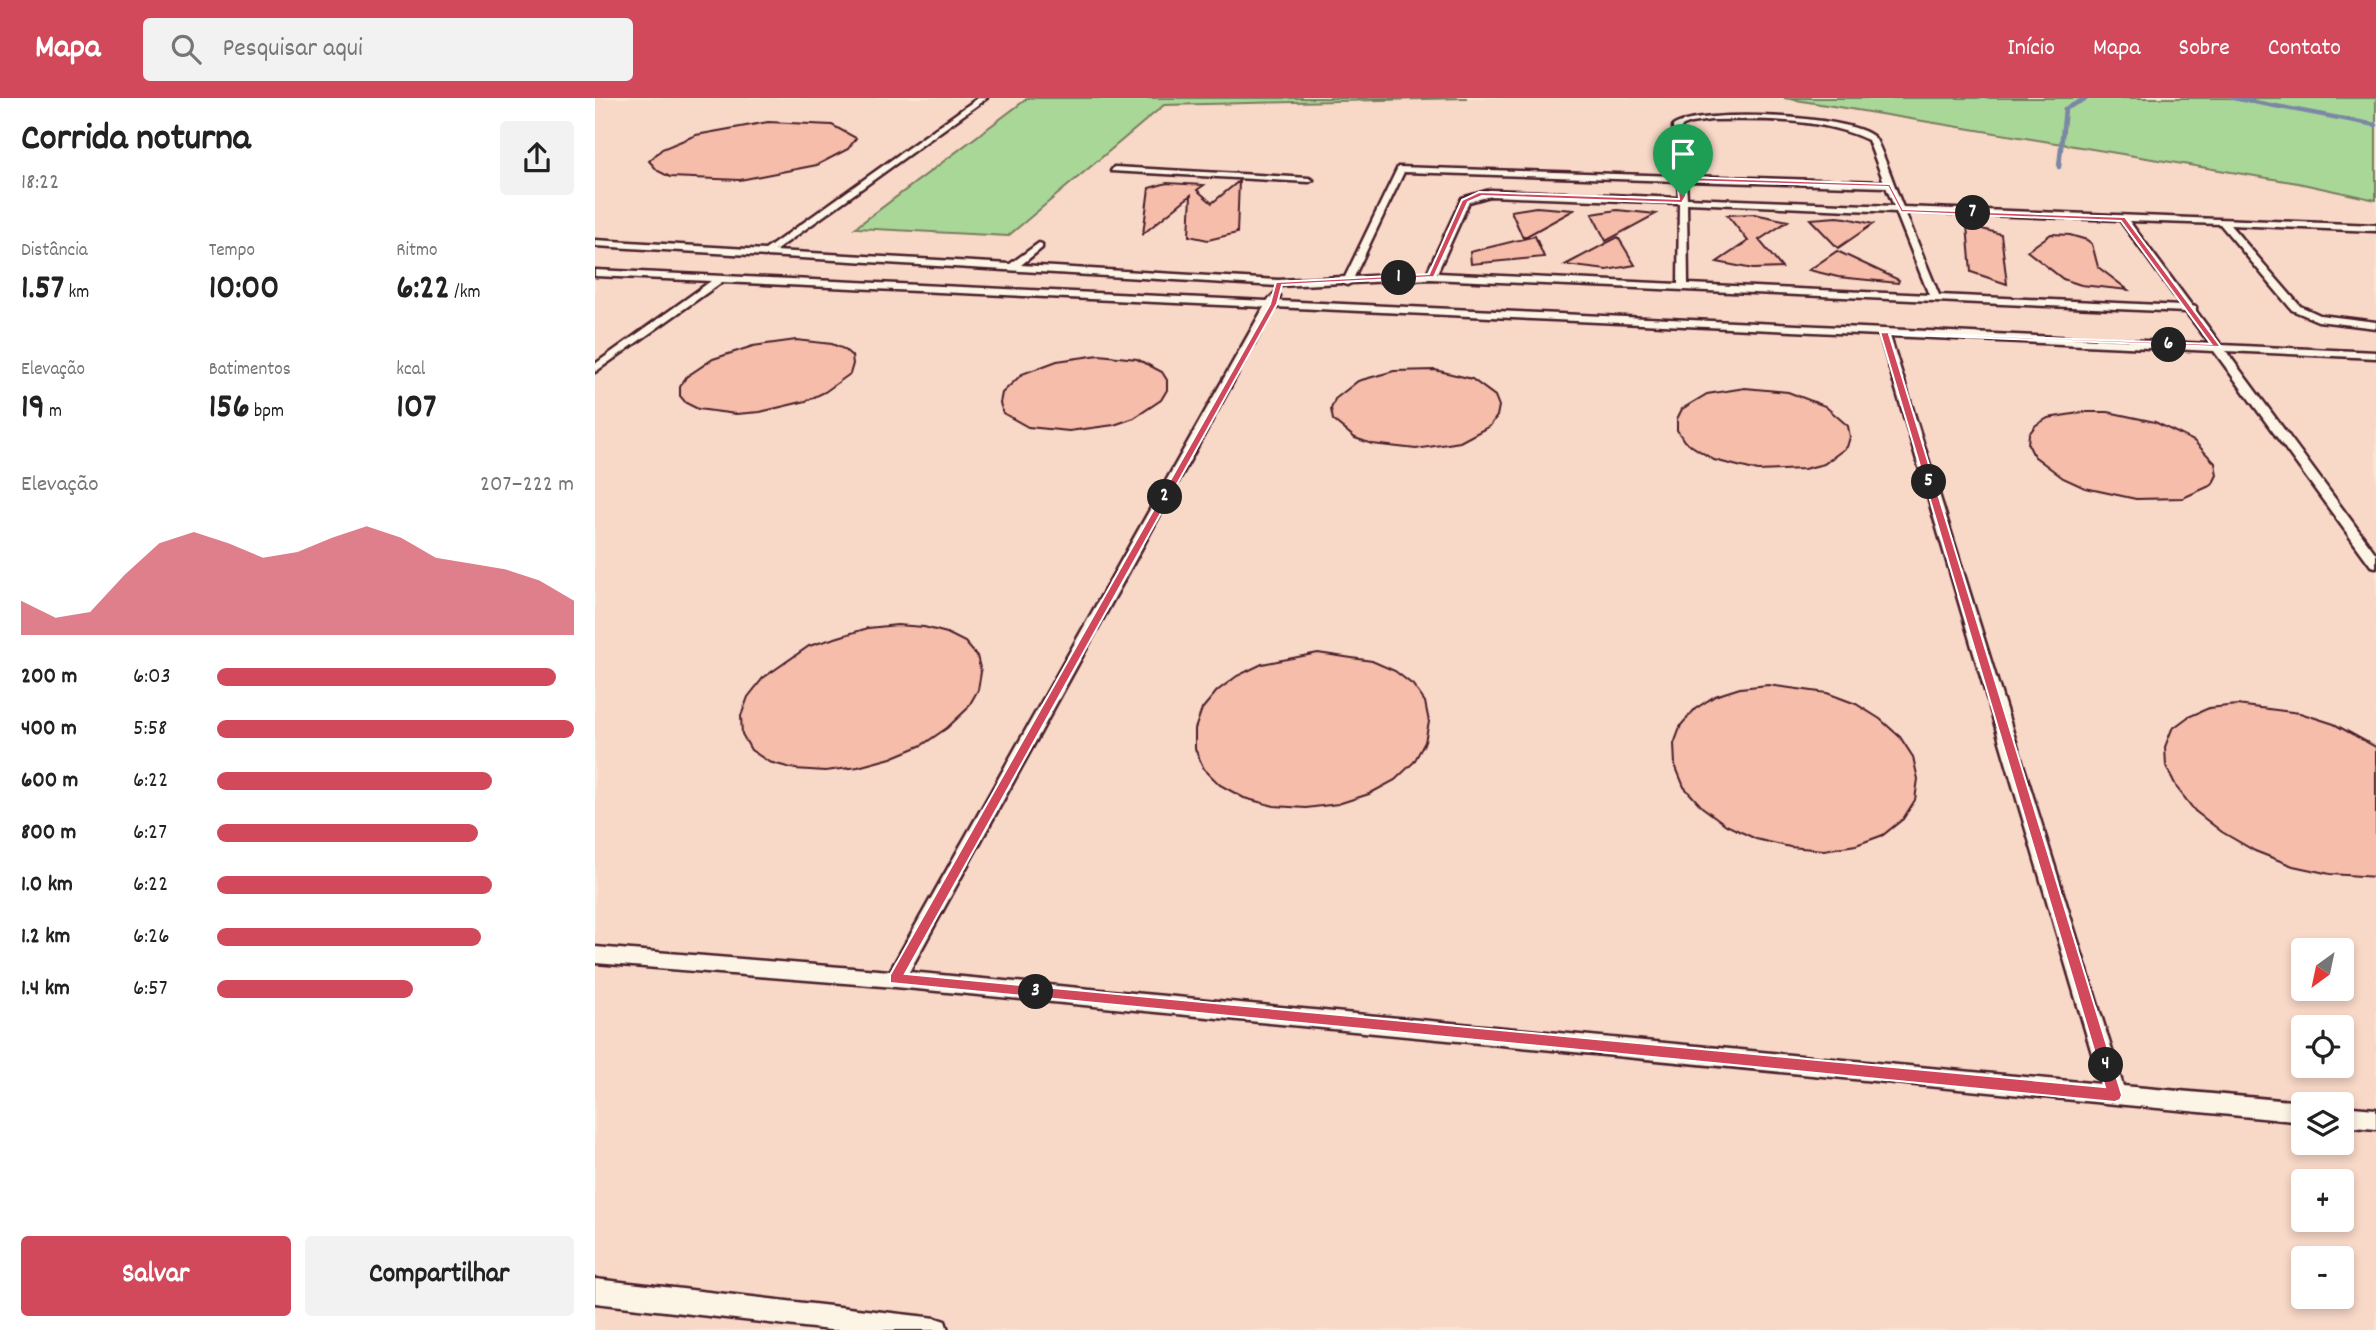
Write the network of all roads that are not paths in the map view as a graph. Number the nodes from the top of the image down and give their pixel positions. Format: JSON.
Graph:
{"nodes":[{"id":1,"x":983,"y":98,"type":"edge"},
{"id":2,"x":1114,"y":169,"type":"dead end"},
{"id":3,"x":1309,"y":180,"type":"dead end"},
{"id":4,"x":1681,"y":182,"type":"junction"},
{"id":5,"x":1890,"y":185,"type":"junction"},
{"id":6,"x":1682,"y":198,"type":"junction"},
{"id":7,"x":1901,"y":210,"type":"junction"},
{"id":8,"x":2123,"y":219,"type":"junction"},
{"id":9,"x":2223,"y":221,"type":"junction"},
{"id":10,"x":2376,"y":228,"type":"edge"},
{"id":11,"x":595,"y":243,"type":"edge"},
{"id":12,"x":1039,"y":246,"type":"dead end"},
{"id":13,"x":769,"y":251,"type":"junction"},
{"id":14,"x":1011,"y":268,"type":"junction"},
{"id":15,"x":595,"y":272,"type":"edge"},
{"id":16,"x":1431,"y":276,"type":"junction"},
{"id":17,"x":720,"y":279,"type":"junction"},
{"id":18,"x":1347,"y":282,"type":"junction"},
{"id":19,"x":1279,"y":283,"type":"junction"},
{"id":20,"x":1683,"y":287,"type":"junction"},
{"id":21,"x":1935,"y":297,"type":"junction"},
{"id":22,"x":1273,"y":304,"type":"junction"},
{"id":23,"x":2192,"y":309,"type":"junction"},
{"id":24,"x":2376,"y":325,"type":"edge"},
{"id":25,"x":1884,"y":332,"type":"junction"},
{"id":26,"x":2217,"y":347,"type":"junction"},
{"id":27,"x":2376,"y":355,"type":"edge"},
{"id":28,"x":595,"y":369,"type":"edge"},
{"id":29,"x":2376,"y":563,"type":"edge"},
{"id":30,"x":595,"y":955,"type":"edge"},
{"id":31,"x":895,"y":979,"type":"junction"},
{"id":32,"x":2115,"y":1095,"type":"junction"},
{"id":33,"x":2291,"y":1111,"type":"edge"},
{"id":34,"x":2354,"y":1117,"type":"edge"},
{"id":35,"x":2376,"y":1119,"type":"edge"},
{"id":36,"x":595,"y":1291,"type":"edge"},
{"id":37,"x":936,"y":1330,"type":"edge"}],
"edges":[{"from":1,"to":13,"type":"lane"},
{"from":2,"to":3,"type":"lane"},
{"from":4,"to":5,"type":"lane"},
{"from":4,"to":5,"type":"lane"},
{"from":4,"to":6,"type":"lane"},
{"from":4,"to":18,"type":"lane"},
{"from":5,"to":7,"type":"lane"},
{"from":6,"to":7,"type":"lane"},
{"from":6,"to":16,"type":"lane"},
{"from":6,"to":20,"type":"lane"},
{"from":7,"to":8,"type":"lane"},
{"from":7,"to":21,"type":"lane"},
{"from":8,"to":9,"type":"lane"},
{"from":8,"to":23,"type":"lane"},
{"from":9,"to":10,"type":"lane"},
{"from":9,"to":24,"type":"lane"},
{"from":11,"to":13,"type":"lane"},
{"from":12,"to":14,"type":"lane"},
{"from":13,"to":14,"type":"lane"},
{"from":14,"to":19,"type":"lane"},
{"from":15,"to":17,"type":"lane"},
{"from":16,"to":18,"type":"lane"},
{"from":16,"to":20,"type":"lane"},
{"from":17,"to":22,"type":"lane"},
{"from":17,"to":28,"type":"lane"},
{"from":18,"to":19,"type":"lane"},
{"from":19,"to":22,"type":"lane"},
{"from":20,"to":21,"type":"lane"},
{"from":21,"to":23,"type":"lane"},
{"from":22,"to":25,"type":"lane"},
{"from":22,"to":31,"type":"lane"},
{"from":23,"to":26,"type":"lane"},
{"from":25,"to":26,"type":"lane"},
{"from":25,"to":32,"type":"lane"},
{"from":26,"to":27,"type":"lane"},
{"from":26,"to":29,"type":"lane"},
{"from":30,"to":31,"type":"lane"},
{"from":31,"to":32,"type":"lane"},
{"from":32,"to":33,"type":"lane"},
{"from":34,"to":35,"type":"lane"},
{"from":36,"to":37,"type":"lane"}]}
